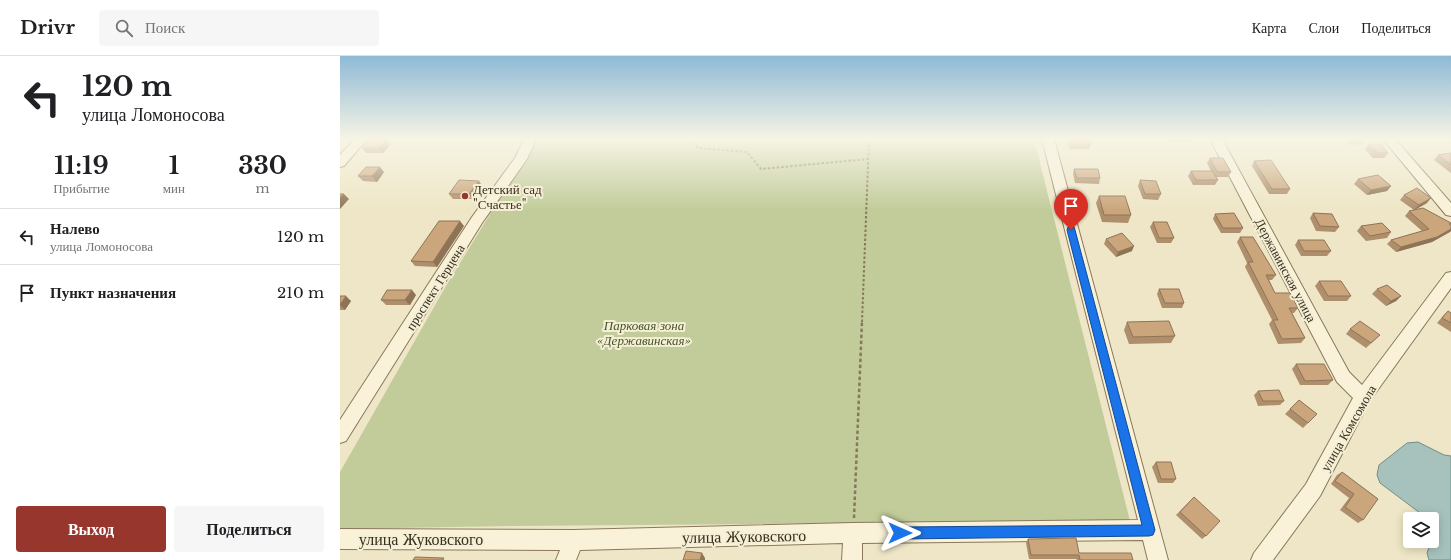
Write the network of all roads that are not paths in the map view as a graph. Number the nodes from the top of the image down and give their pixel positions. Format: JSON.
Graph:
{"nodes":[{"id":1,"x":518,"y":163,"type":"edge"},
{"id":2,"x":1054,"y":163,"type":"edge"},
{"id":3,"x":1229,"y":163,"type":"edge"},
{"id":4,"x":1409,"y":163,"type":"edge"},
{"id":5,"x":1451,"y":212,"type":"edge"},
{"id":6,"x":1451,"y":278,"type":"edge"},
{"id":7,"x":1363,"y":397,"type":"junction"},
{"id":8,"x":340,"y":436,"type":"edge"},
{"id":9,"x":1149,"y":530,"type":"junction"},
{"id":10,"x":853,"y":533,"type":"junction"},
{"id":11,"x":340,"y":539,"type":"edge"},
{"id":12,"x":573,"y":540,"type":"junction"},
{"id":13,"x":566,"y":560,"type":"edge"},
{"id":14,"x":852,"y":560,"type":"edge"},
{"id":15,"x":1158,"y":560,"type":"edge"},
{"id":16,"x":1261,"y":560,"type":"edge"}],
"edges":[{"from":1,"to":8,"type":"street","name":"проспект Герцена"},
{"from":2,"to":9,"type":"street"},
{"from":3,"to":7,"type":"street","name":"Державинская улица"},
{"from":4,"to":5,"type":"street"},
{"from":6,"to":7,"type":"street","name":"улица Комсомола"},
{"from":7,"to":16,"type":"street","name":"улица Комсомола"},
{"from":9,"to":10,"type":"street","name":"улица Жуковского"},
{"from":9,"to":15,"type":"street"},
{"from":10,"to":12,"type":"street","name":"улица Жуковского"},
{"from":10,"to":14,"type":"street"},
{"from":11,"to":12,"type":"street","name":"улица Жуковского"},
{"from":12,"to":13,"type":"street"}]}
